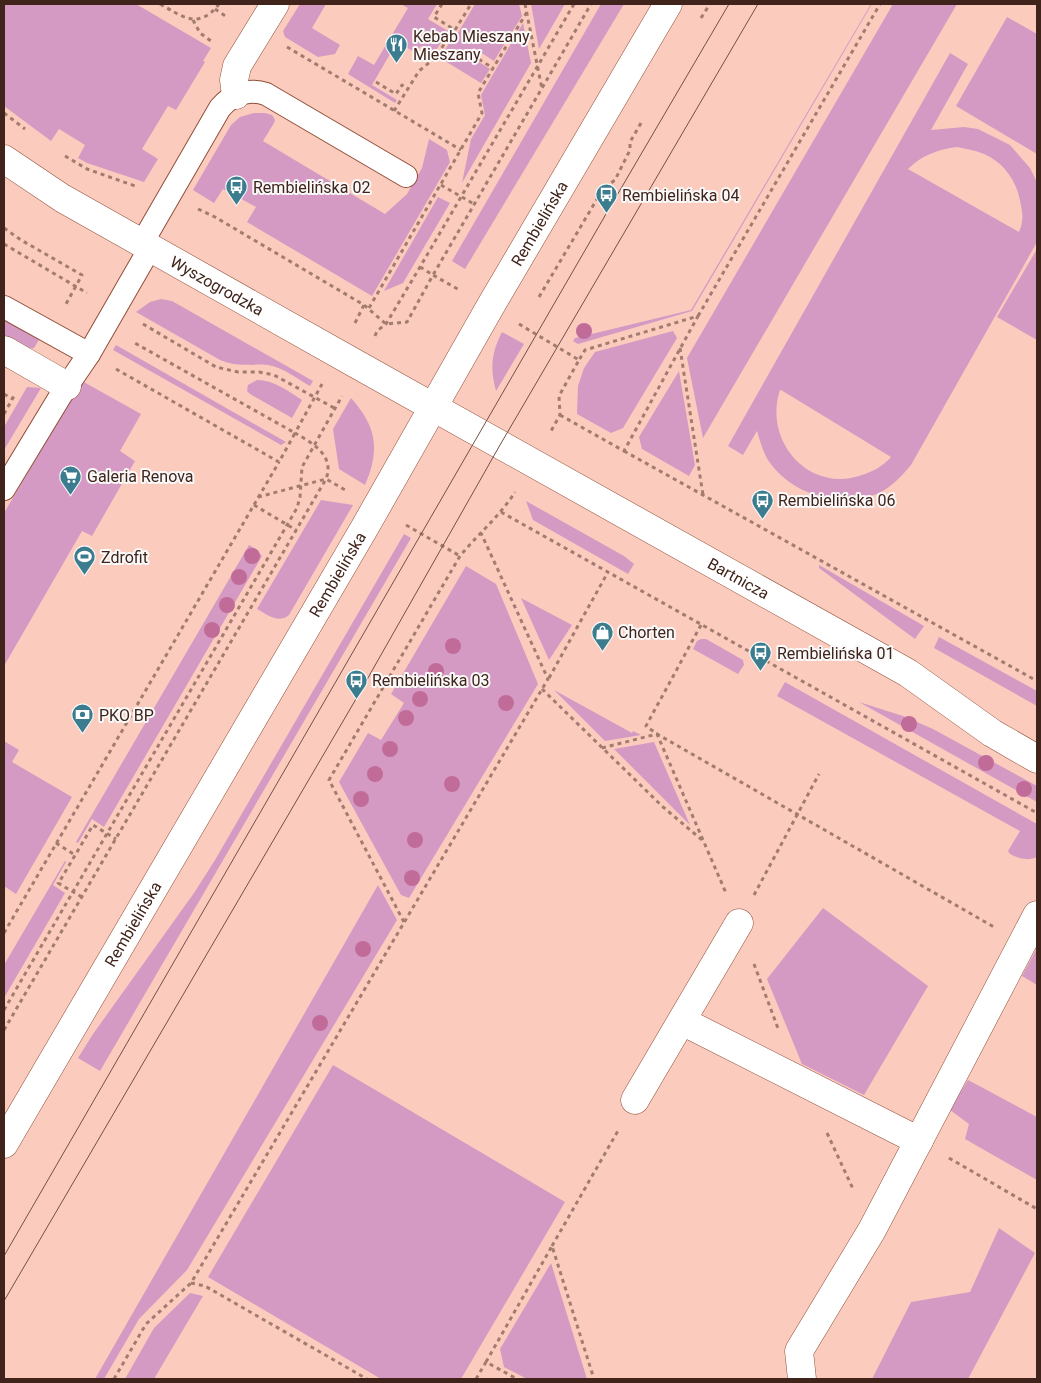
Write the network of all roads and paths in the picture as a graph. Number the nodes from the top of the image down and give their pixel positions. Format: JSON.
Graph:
{"nodes":[{"id":1,"x":160,"y":4,"type":"edge"},
{"id":2,"x":219,"y":4,"type":"edge"},
{"id":3,"x":275,"y":4,"type":"edge"},
{"id":4,"x":442,"y":4,"type":"edge"},
{"id":5,"x":471,"y":4,"type":"edge"},
{"id":6,"x":525,"y":4,"type":"edge"},
{"id":7,"x":574,"y":4,"type":"edge"},
{"id":8,"x":591,"y":4,"type":"edge"},
{"id":9,"x":668,"y":4,"type":"edge"},
{"id":10,"x":710,"y":4,"type":"edge"},
{"id":11,"x":880,"y":4,"type":"edge"},
{"id":12,"x":527,"y":12,"type":"junction"},
{"id":13,"x":193,"y":20,"type":"junction"},
{"id":14,"x":700,"y":21,"type":"dead end"},
{"id":15,"x":454,"y":30,"type":"junction"},
{"id":16,"x":214,"y":43,"type":"dead end"},
{"id":17,"x":280,"y":43,"type":"dead end"},
{"id":18,"x":472,"y":55,"type":"dead end"},
{"id":19,"x":537,"y":67,"type":"junction"},
{"id":20,"x":494,"y":68,"type":"junction"},
{"id":21,"x":376,"y":82,"type":"dead end"},
{"id":22,"x":408,"y":89,"type":"junction"},
{"id":23,"x":542,"y":89,"type":"junction"},
{"id":24,"x":236,"y":95,"type":"junction"},
{"id":25,"x":394,"y":111,"type":"junction"},
{"id":26,"x":4,"y":113,"type":"edge"},
{"id":27,"x":645,"y":116,"type":"dead end"},
{"id":28,"x":22,"y":128,"type":"dead end"},
{"id":29,"x":461,"y":150,"type":"junction"},
{"id":30,"x":4,"y":159,"type":"edge"},
{"id":31,"x":406,"y":176,"type":"dead end"},
{"id":32,"x":440,"y":185,"type":"junction"},
{"id":33,"x":462,"y":197,"type":"junction"},
{"id":34,"x":474,"y":204,"type":"junction"},
{"id":35,"x":4,"y":244,"type":"edge"},
{"id":36,"x":146,"y":245,"type":"junction"},
{"id":37,"x":420,"y":267,"type":"junction"},
{"id":38,"x":537,"y":300,"type":"dead end"},
{"id":39,"x":364,"y":305,"type":"dead end"},
{"id":40,"x":4,"y":307,"type":"edge"},
{"id":41,"x":369,"y":308,"type":"dead end"},
{"id":42,"x":116,"y":309,"type":"junction"},
{"id":43,"x":698,"y":316,"type":"junction"},
{"id":44,"x":680,"y":348,"type":"junction"},
{"id":45,"x":5,"y":351,"type":"edge"},
{"id":46,"x":89,"y":354,"type":"junction"},
{"id":47,"x":348,"y":360,"type":"junction"},
{"id":48,"x":579,"y":360,"type":"dead end"},
{"id":49,"x":67,"y":386,"type":"junction"},
{"id":50,"x":4,"y":394,"type":"edge"},
{"id":51,"x":314,"y":397,"type":"junction"},
{"id":52,"x":13,"y":399,"type":"dead end"},
{"id":53,"x":433,"y":407,"type":"junction"},
{"id":54,"x":336,"y":409,"type":"junction"},
{"id":55,"x":560,"y":416,"type":"dead end"},
{"id":56,"x":295,"y":434,"type":"junction"},
{"id":57,"x":315,"y":445,"type":"junction"},
{"id":58,"x":624,"y":451,"type":"junction"},
{"id":59,"x":279,"y":462,"type":"junction"},
{"id":60,"x":326,"y":479,"type":"junction"},
{"id":61,"x":301,"y":486,"type":"junction"},
{"id":62,"x":4,"y":488,"type":"edge"},
{"id":63,"x":703,"y":496,"type":"junction"},
{"id":64,"x":258,"y":498,"type":"junction"},
{"id":65,"x":254,"y":505,"type":"junction"},
{"id":66,"x":376,"y":508,"type":"junction"},
{"id":67,"x":502,"y":512,"type":"dead end"},
{"id":68,"x":287,"y":524,"type":"junction"},
{"id":69,"x":296,"y":530,"type":"junction"},
{"id":70,"x":481,"y":533,"type":"dead end"},
{"id":71,"x":608,"y":572,"type":"junction"},
{"id":72,"x":548,"y":679,"type":"junction"},
{"id":73,"x":1037,"y":681,"type":"edge"},
{"id":74,"x":542,"y":689,"type":"junction"},
{"id":75,"x":602,"y":748,"type":"junction"},
{"id":76,"x":1037,"y":759,"type":"edge"},
{"id":77,"x":819,"y":774,"type":"dead end"},
{"id":78,"x":1037,"y":812,"type":"edge"},
{"id":79,"x":797,"y":814,"type":"junction"},
{"id":80,"x":107,"y":833,"type":"junction"},
{"id":81,"x":116,"y":839,"type":"junction"},
{"id":82,"x":703,"y":841,"type":"dead end"},
{"id":83,"x":56,"y":843,"type":"junction"},
{"id":84,"x":75,"y":855,"type":"junction"},
{"id":85,"x":72,"y":892,"type":"junction"},
{"id":86,"x":82,"y":897,"type":"junction"},
{"id":87,"x":1037,"y":915,"type":"edge"},
{"id":88,"x":404,"y":922,"type":"junction"},
{"id":89,"x":739,"y":923,"type":"joint"},
{"id":90,"x":4,"y":933,"type":"edge"},
{"id":91,"x":1023,"y":943,"type":"junction"},
{"id":92,"x":4,"y":1010,"type":"edge"},
{"id":93,"x":682,"y":1021,"type":"junction"},
{"id":94,"x":4,"y":1030,"type":"edge"},
{"id":95,"x":635,"y":1100,"type":"joint"},
{"id":96,"x":919,"y":1141,"type":"junction"},
{"id":97,"x":4,"y":1144,"type":"edge"},
{"id":98,"x":1037,"y":1209,"type":"edge"},
{"id":99,"x":552,"y":1246,"type":"junction"},
{"id":100,"x":191,"y":1282,"type":"junction"},
{"id":101,"x":486,"y":1362,"type":"junction"},
{"id":102,"x":114,"y":1379,"type":"edge"},
{"id":103,"x":367,"y":1379,"type":"edge"},
{"id":104,"x":476,"y":1379,"type":"edge"},
{"id":105,"x":517,"y":1379,"type":"edge"},
{"id":106,"x":594,"y":1379,"type":"edge"},
{"id":107,"x":802,"y":1379,"type":"edge"}],
"edges":[{"from":1,"to":13,"type":"path"},
{"from":2,"to":13,"type":"path"},
{"from":3,"to":24,"type":"street"},
{"from":4,"to":15,"type":"path"},
{"from":5,"to":15,"type":"path"},
{"from":6,"to":12,"type":"path"},
{"from":7,"to":19,"type":"path"},
{"from":8,"to":23,"type":"path"},
{"from":9,"to":53,"type":"street","name":"Rembielińska"},
{"from":10,"to":14,"type":"path"},
{"from":11,"to":43,"type":"path"},
{"from":12,"to":19,"type":"path"},
{"from":12,"to":20,"type":"path"},
{"from":13,"to":16,"type":"path"},
{"from":15,"to":22,"type":"path"},
{"from":17,"to":25,"type":"path"},
{"from":18,"to":20,"type":"path"},
{"from":19,"to":23,"type":"path"},
{"from":19,"to":33,"type":"path"},
{"from":20,"to":29,"type":"path"},
{"from":21,"to":22,"type":"path"},
{"from":22,"to":25,"type":"path"},
{"from":23,"to":34,"type":"path"},
{"from":24,"to":31,"type":"lane"},
{"from":24,"to":36,"type":"lane"},
{"from":25,"to":29,"type":"path"},
{"from":26,"to":28,"type":"path"},
{"from":27,"to":38,"type":"path"},
{"from":29,"to":32,"type":"path"},
{"from":30,"to":36,"type":"street","name":"Wyszogrodzka"},
{"from":32,"to":33,"type":"path"},
{"from":32,"to":41,"type":"path"},
{"from":33,"to":34,"type":"path"},
{"from":33,"to":37,"type":"path"},
{"from":34,"to":37,"type":"path"},
{"from":35,"to":42,"type":"path"},
{"from":36,"to":42,"type":"lane"},
{"from":36,"to":47,"type":"street","name":"Wyszogrodzka"},
{"from":37,"to":47,"type":"path"},
{"from":39,"to":47,"type":"path"},
{"from":40,"to":46,"type":"lane"},
{"from":42,"to":46,"type":"lane"},
{"from":42,"to":51,"type":"path"},
{"from":43,"to":44,"type":"path"},
{"from":43,"to":48,"type":"path"},
{"from":44,"to":58,"type":"path"},
{"from":44,"to":63,"type":"path"},
{"from":45,"to":49,"type":"street"},
{"from":46,"to":49,"type":"lane"},
{"from":46,"to":59,"type":"path"},
{"from":47,"to":51,"type":"path"},
{"from":47,"to":53,"type":"street","name":"Wyszogrodzka"},
{"from":47,"to":54,"type":"path"},
{"from":49,"to":62,"type":"lane"},
{"from":50,"to":52,"type":"path"},
{"from":51,"to":54,"type":"path"},
{"from":51,"to":56,"type":"path"},
{"from":53,"to":66,"type":"street","name":"Rembielińska"},
{"from":53,"to":76,"type":"street","name":"Bartnicza"},
{"from":54,"to":57,"type":"path"},
{"from":55,"to":58,"type":"path"},
{"from":56,"to":57,"type":"path"},
{"from":56,"to":59,"type":"path"},
{"from":57,"to":60,"type":"path"},
{"from":57,"to":61,"type":"path"},
{"from":58,"to":63,"type":"path"},
{"from":59,"to":64,"type":"path"},
{"from":60,"to":61,"type":"path"},
{"from":60,"to":66,"type":"path"},
{"from":60,"to":69,"type":"path"},
{"from":61,"to":64,"type":"path"},
{"from":61,"to":68,"type":"path"},
{"from":63,"to":73,"type":"path"},
{"from":64,"to":65,"type":"path"},
{"from":65,"to":68,"type":"path"},
{"from":65,"to":83,"type":"path"},
{"from":66,"to":88,"type":"path"},
{"from":66,"to":97,"type":"street","name":"Rembielińska"},
{"from":67,"to":71,"type":"path"},
{"from":68,"to":69,"type":"path"},
{"from":68,"to":80,"type":"path"},
{"from":69,"to":81,"type":"path"},
{"from":70,"to":72,"type":"path"},
{"from":71,"to":72,"type":"path"},
{"from":71,"to":78,"type":"path"},
{"from":72,"to":74,"type":"path"},
{"from":74,"to":75,"type":"path"},
{"from":74,"to":88,"type":"path"},
{"from":75,"to":79,"type":"path"},
{"from":75,"to":82,"type":"path"},
{"from":77,"to":79,"type":"path"},
{"from":79,"to":89,"type":"path"},
{"from":79,"to":91,"type":"path"},
{"from":80,"to":81,"type":"path"},
{"from":80,"to":84,"type":"path"},
{"from":80,"to":85,"type":"path"},
{"from":81,"to":86,"type":"path"},
{"from":83,"to":84,"type":"path"},
{"from":83,"to":90,"type":"path"},
{"from":84,"to":85,"type":"path"},
{"from":85,"to":86,"type":"path"},
{"from":85,"to":92,"type":"path"},
{"from":86,"to":94,"type":"path"},
{"from":87,"to":91,"type":"street"},
{"from":88,"to":100,"type":"path"},
{"from":89,"to":93,"type":"street"},
{"from":91,"to":96,"type":"street"},
{"from":93,"to":95,"type":"street"},
{"from":93,"to":96,"type":"street"},
{"from":95,"to":99,"type":"path"},
{"from":96,"to":98,"type":"path"},
{"from":96,"to":107,"type":"street"},
{"from":99,"to":101,"type":"path"},
{"from":99,"to":106,"type":"path"},
{"from":100,"to":102,"type":"path"},
{"from":100,"to":103,"type":"path"},
{"from":101,"to":104,"type":"path"},
{"from":101,"to":105,"type":"path"}]}
